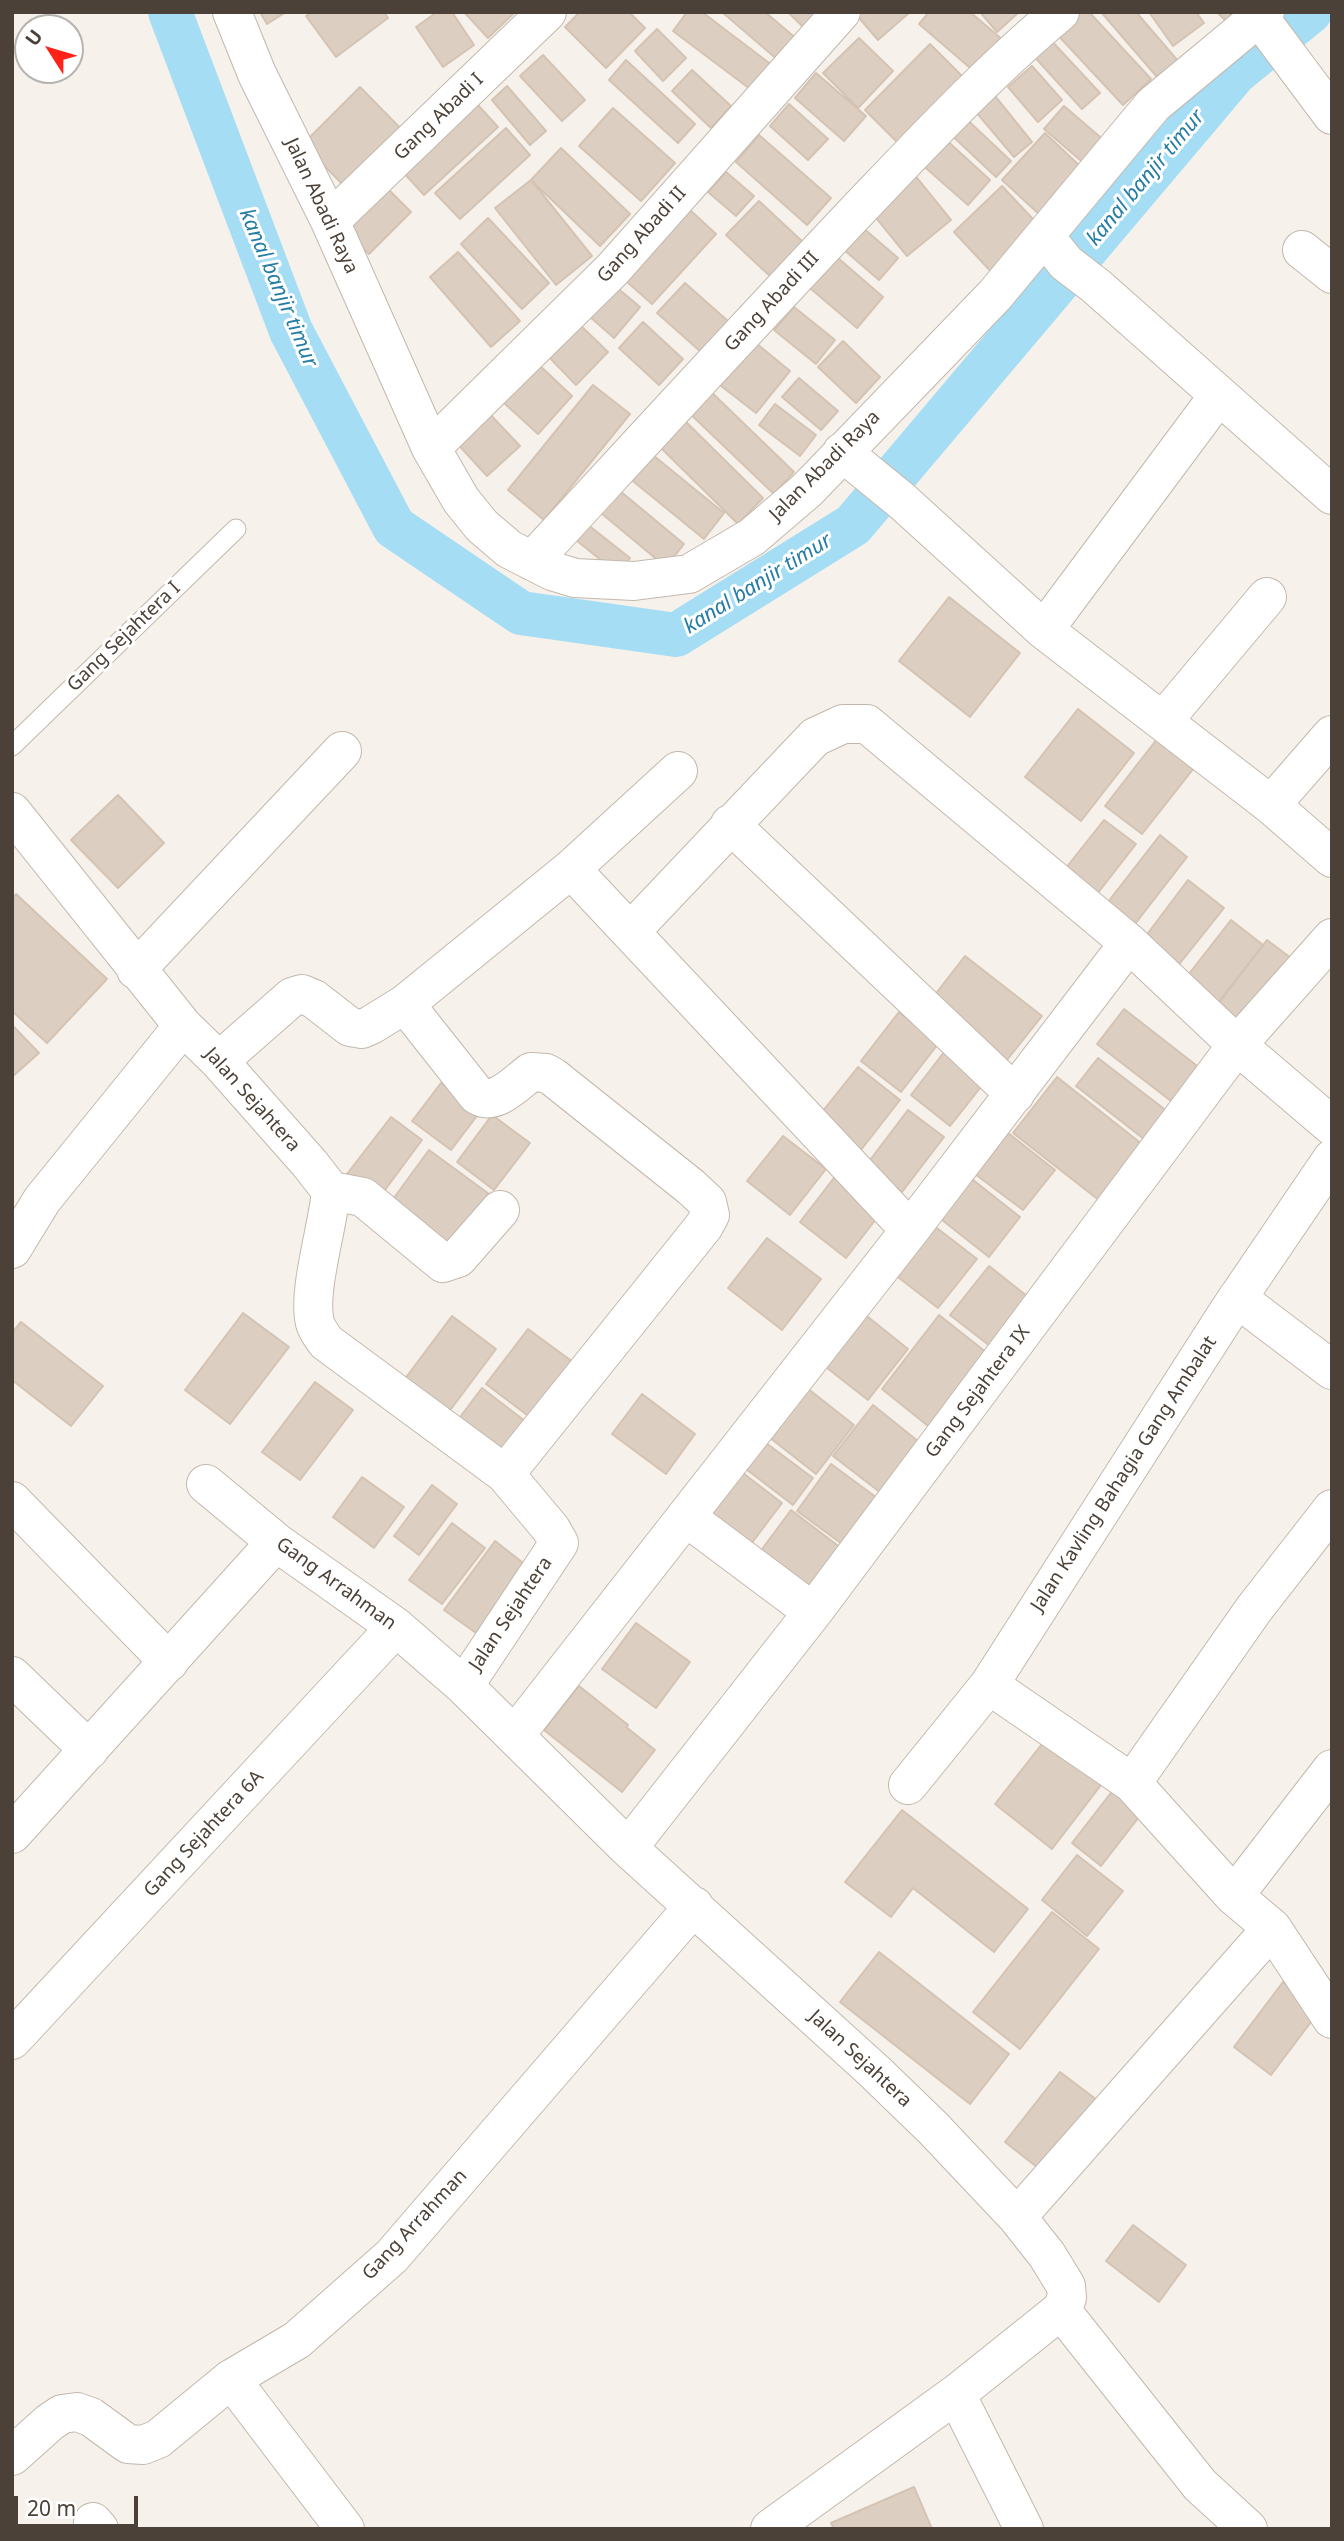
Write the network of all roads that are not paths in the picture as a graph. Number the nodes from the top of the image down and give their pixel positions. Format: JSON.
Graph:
{"nodes":[{"id":1,"x":232,"y":12,"type":"edge"},
{"id":2,"x":547,"y":12,"type":"edge"},
{"id":3,"x":841,"y":12,"type":"edge"},
{"id":4,"x":1060,"y":12,"type":"edge"},
{"id":5,"x":1265,"y":21,"type":"edge"},
{"id":6,"x":1332,"y":115,"type":"edge"},
{"id":7,"x":330,"y":221,"type":"junction"},
{"id":8,"x":1055,"y":250,"type":"junction"},
{"id":9,"x":1302,"y":250,"type":"dead end"},
{"id":10,"x":1332,"y":274,"type":"edge"},
{"id":11,"x":1219,"y":395,"type":"junction"},
{"id":12,"x":431,"y":448,"type":"junction"},
{"id":13,"x":842,"y":452,"type":"junction"},
{"id":14,"x":1332,"y":495,"type":"edge"},
{"id":15,"x":236,"y":529,"type":"dead end"},
{"id":16,"x":532,"y":561,"type":"junction"},
{"id":17,"x":1267,"y":597,"type":"dead end"},
{"id":18,"x":1044,"y":630,"type":"junction"},
{"id":19,"x":1163,"y":721,"type":"junction"},
{"id":20,"x":1332,"y":735,"type":"edge"},
{"id":21,"x":12,"y":746,"type":"edge"},
{"id":22,"x":342,"y":751,"type":"dead end"},
{"id":23,"x":678,"y":771,"type":"dead end"},
{"id":24,"x":1271,"y":805,"type":"junction"},
{"id":25,"x":12,"y":812,"type":"edge"},
{"id":26,"x":730,"y":824,"type":"junction"},
{"id":27,"x":1332,"y":858,"type":"edge"},
{"id":28,"x":571,"y":869,"type":"junction"},
{"id":29,"x":630,"y":932,"type":"junction"},
{"id":30,"x":1332,"y":938,"type":"edge"},
{"id":31,"x":1129,"y":943,"type":"junction"},
{"id":32,"x":136,"y":970,"type":"junction"},
{"id":33,"x":405,"y":1004,"type":"junction"},
{"id":34,"x":183,"y":1026,"type":"junction"},
{"id":35,"x":1237,"y":1045,"type":"junction"},
{"id":36,"x":219,"y":1061,"type":"junction"},
{"id":37,"x":1015,"y":1094,"type":"junction"},
{"id":38,"x":1332,"y":1126,"type":"edge"},
{"id":39,"x":1332,"y":1159,"type":"edge"},
{"id":40,"x":331,"y":1191,"type":"junction"},
{"id":41,"x":500,"y":1210,"type":"dead end"},
{"id":42,"x":911,"y":1230,"type":"junction"},
{"id":43,"x":12,"y":1250,"type":"edge"},
{"id":44,"x":1237,"y":1298,"type":"junction"},
{"id":45,"x":1332,"y":1370,"type":"edge"},
{"id":46,"x":505,"y":1474,"type":"junction"},
{"id":47,"x":206,"y":1483,"type":"dead end"},
{"id":48,"x":12,"y":1501,"type":"edge"},
{"id":49,"x":1332,"y":1509,"type":"edge"},
{"id":50,"x":686,"y":1517,"type":"junction"},
{"id":51,"x":276,"y":1542,"type":"junction"},
{"id":52,"x":813,"y":1612,"type":"junction"},
{"id":53,"x":396,"y":1627,"type":"junction"},
{"id":54,"x":169,"y":1662,"type":"junction"},
{"id":55,"x":12,"y":1676,"type":"edge"},
{"id":56,"x":989,"y":1685,"type":"junction"},
{"id":57,"x":464,"y":1686,"type":"junction"},
{"id":58,"x":515,"y":1735,"type":"junction"},
{"id":59,"x":89,"y":1750,"type":"junction"},
{"id":60,"x":1332,"y":1769,"type":"edge"},
{"id":61,"x":1132,"y":1783,"type":"junction"},
{"id":62,"x":908,"y":1785,"type":"dead end"},
{"id":63,"x":12,"y":1834,"type":"edge"},
{"id":64,"x":628,"y":1848,"type":"junction"},
{"id":65,"x":1234,"y":1896,"type":"junction"},
{"id":66,"x":694,"y":1906,"type":"junction"},
{"id":67,"x":1272,"y":1928,"type":"junction"},
{"id":68,"x":1332,"y":2019,"type":"edge"},
{"id":69,"x":12,"y":2040,"type":"edge"},
{"id":70,"x":1017,"y":2217,"type":"junction"},
{"id":71,"x":1061,"y":2310,"type":"junction"},
{"id":72,"x":231,"y":2379,"type":"junction"},
{"id":73,"x":957,"y":2394,"type":"junction"},
{"id":74,"x":12,"y":2456,"type":"edge"},
{"id":75,"x":345,"y":2529,"type":"edge"},
{"id":76,"x":770,"y":2529,"type":"edge"},
{"id":77,"x":1024,"y":2529,"type":"edge"},
{"id":78,"x":1248,"y":2529,"type":"edge"}],
"edges":[{"from":1,"to":7,"type":"street","name":"Jalan Abadi Raya"},
{"from":2,"to":7,"type":"street","name":"Gang Abadi I"},
{"from":3,"to":12,"type":"street","name":"Gang Abadi II"},
{"from":4,"to":16,"type":"street","name":"Gang Abadi III"},
{"from":5,"to":6,"type":"street"},
{"from":5,"to":8,"type":"street","name":"Jalan Abadi Raya"},
{"from":7,"to":12,"type":"street","name":"Jalan Abadi Raya"},
{"from":8,"to":11,"type":"street"},
{"from":8,"to":13,"type":"street","name":"Jalan Abadi Raya"},
{"from":9,"to":10,"type":"street"},
{"from":11,"to":14,"type":"street"},
{"from":11,"to":18,"type":"street"},
{"from":12,"to":16,"type":"street","name":"Jalan Abadi Raya"},
{"from":13,"to":16,"type":"street","name":"Jalan Abadi Raya"},
{"from":13,"to":18,"type":"street"},
{"from":15,"to":21,"type":"lane","name":"Gang Sejahtera I"},
{"from":17,"to":19,"type":"street"},
{"from":18,"to":19,"type":"street"},
{"from":19,"to":24,"type":"street"},
{"from":20,"to":24,"type":"street"},
{"from":22,"to":32,"type":"street"},
{"from":23,"to":28,"type":"street"},
{"from":24,"to":27,"type":"street"},
{"from":25,"to":32,"type":"street","name":"Jalan Sejahtera"},
{"from":26,"to":29,"type":"street"},
{"from":26,"to":31,"type":"street"},
{"from":26,"to":37,"type":"street"},
{"from":28,"to":29,"type":"street"},
{"from":28,"to":33,"type":"street"},
{"from":29,"to":42,"type":"street"},
{"from":30,"to":35,"type":"street","name":"Gang Sejahtera IX"},
{"from":31,"to":35,"type":"street"},
{"from":31,"to":37,"type":"street"},
{"from":32,"to":34,"type":"street","name":"Jalan Sejahtera"},
{"from":33,"to":36,"type":"street"},
{"from":33,"to":46,"type":"street"},
{"from":34,"to":36,"type":"street","name":"Jalan Sejahtera"},
{"from":34,"to":43,"type":"street"},
{"from":35,"to":38,"type":"street"},
{"from":35,"to":52,"type":"street","name":"Gang Sejahtera IX"},
{"from":36,"to":40,"type":"street","name":"Jalan Sejahtera"},
{"from":37,"to":42,"type":"street"},
{"from":39,"to":44,"type":"street","name":"Jalan Kavling Bahagia Gang Ambalat"},
{"from":40,"to":41,"type":"street"},
{"from":40,"to":46,"type":"street","name":"Jalan Sejahtera"},
{"from":42,"to":50,"type":"street"},
{"from":44,"to":45,"type":"street"},
{"from":44,"to":56,"type":"street","name":"Jalan Kavling Bahagia Gang Ambalat"},
{"from":46,"to":57,"type":"street","name":"Jalan Sejahtera"},
{"from":47,"to":51,"type":"street","name":"Gang Arrahman"},
{"from":48,"to":54,"type":"street"},
{"from":49,"to":61,"type":"street"},
{"from":50,"to":52,"type":"street"},
{"from":50,"to":58,"type":"street"},
{"from":51,"to":53,"type":"street","name":"Gang Arrahman"},
{"from":51,"to":54,"type":"street"},
{"from":52,"to":64,"type":"street","name":"Gang Sejahtera IX"},
{"from":53,"to":57,"type":"street","name":"Gang Arrahman"},
{"from":53,"to":69,"type":"street","name":"Gang Sejahtera 6A"},
{"from":54,"to":59,"type":"street"},
{"from":55,"to":59,"type":"street"},
{"from":56,"to":61,"type":"street"},
{"from":56,"to":62,"type":"street","name":"Jalan Kavling Bahagia Gang Ambalat"},
{"from":57,"to":58,"type":"street","name":"Jalan Sejahtera"},
{"from":58,"to":64,"type":"street","name":"Jalan Sejahtera"},
{"from":59,"to":63,"type":"street"},
{"from":60,"to":65,"type":"street"},
{"from":61,"to":65,"type":"street"},
{"from":64,"to":66,"type":"street","name":"Jalan Sejahtera"},
{"from":65,"to":67,"type":"street"},
{"from":66,"to":70,"type":"street","name":"Jalan Sejahtera"},
{"from":66,"to":72,"type":"street","name":"Gang Arrahman"},
{"from":67,"to":68,"type":"street"},
{"from":67,"to":70,"type":"street"},
{"from":70,"to":71,"type":"street","name":"Jalan Sejahtera"},
{"from":71,"to":73,"type":"street"},
{"from":71,"to":78,"type":"street"},
{"from":72,"to":74,"type":"street","name":"Gang Arrahman"},
{"from":72,"to":75,"type":"street"},
{"from":73,"to":76,"type":"street"},
{"from":73,"to":77,"type":"street"}]}
